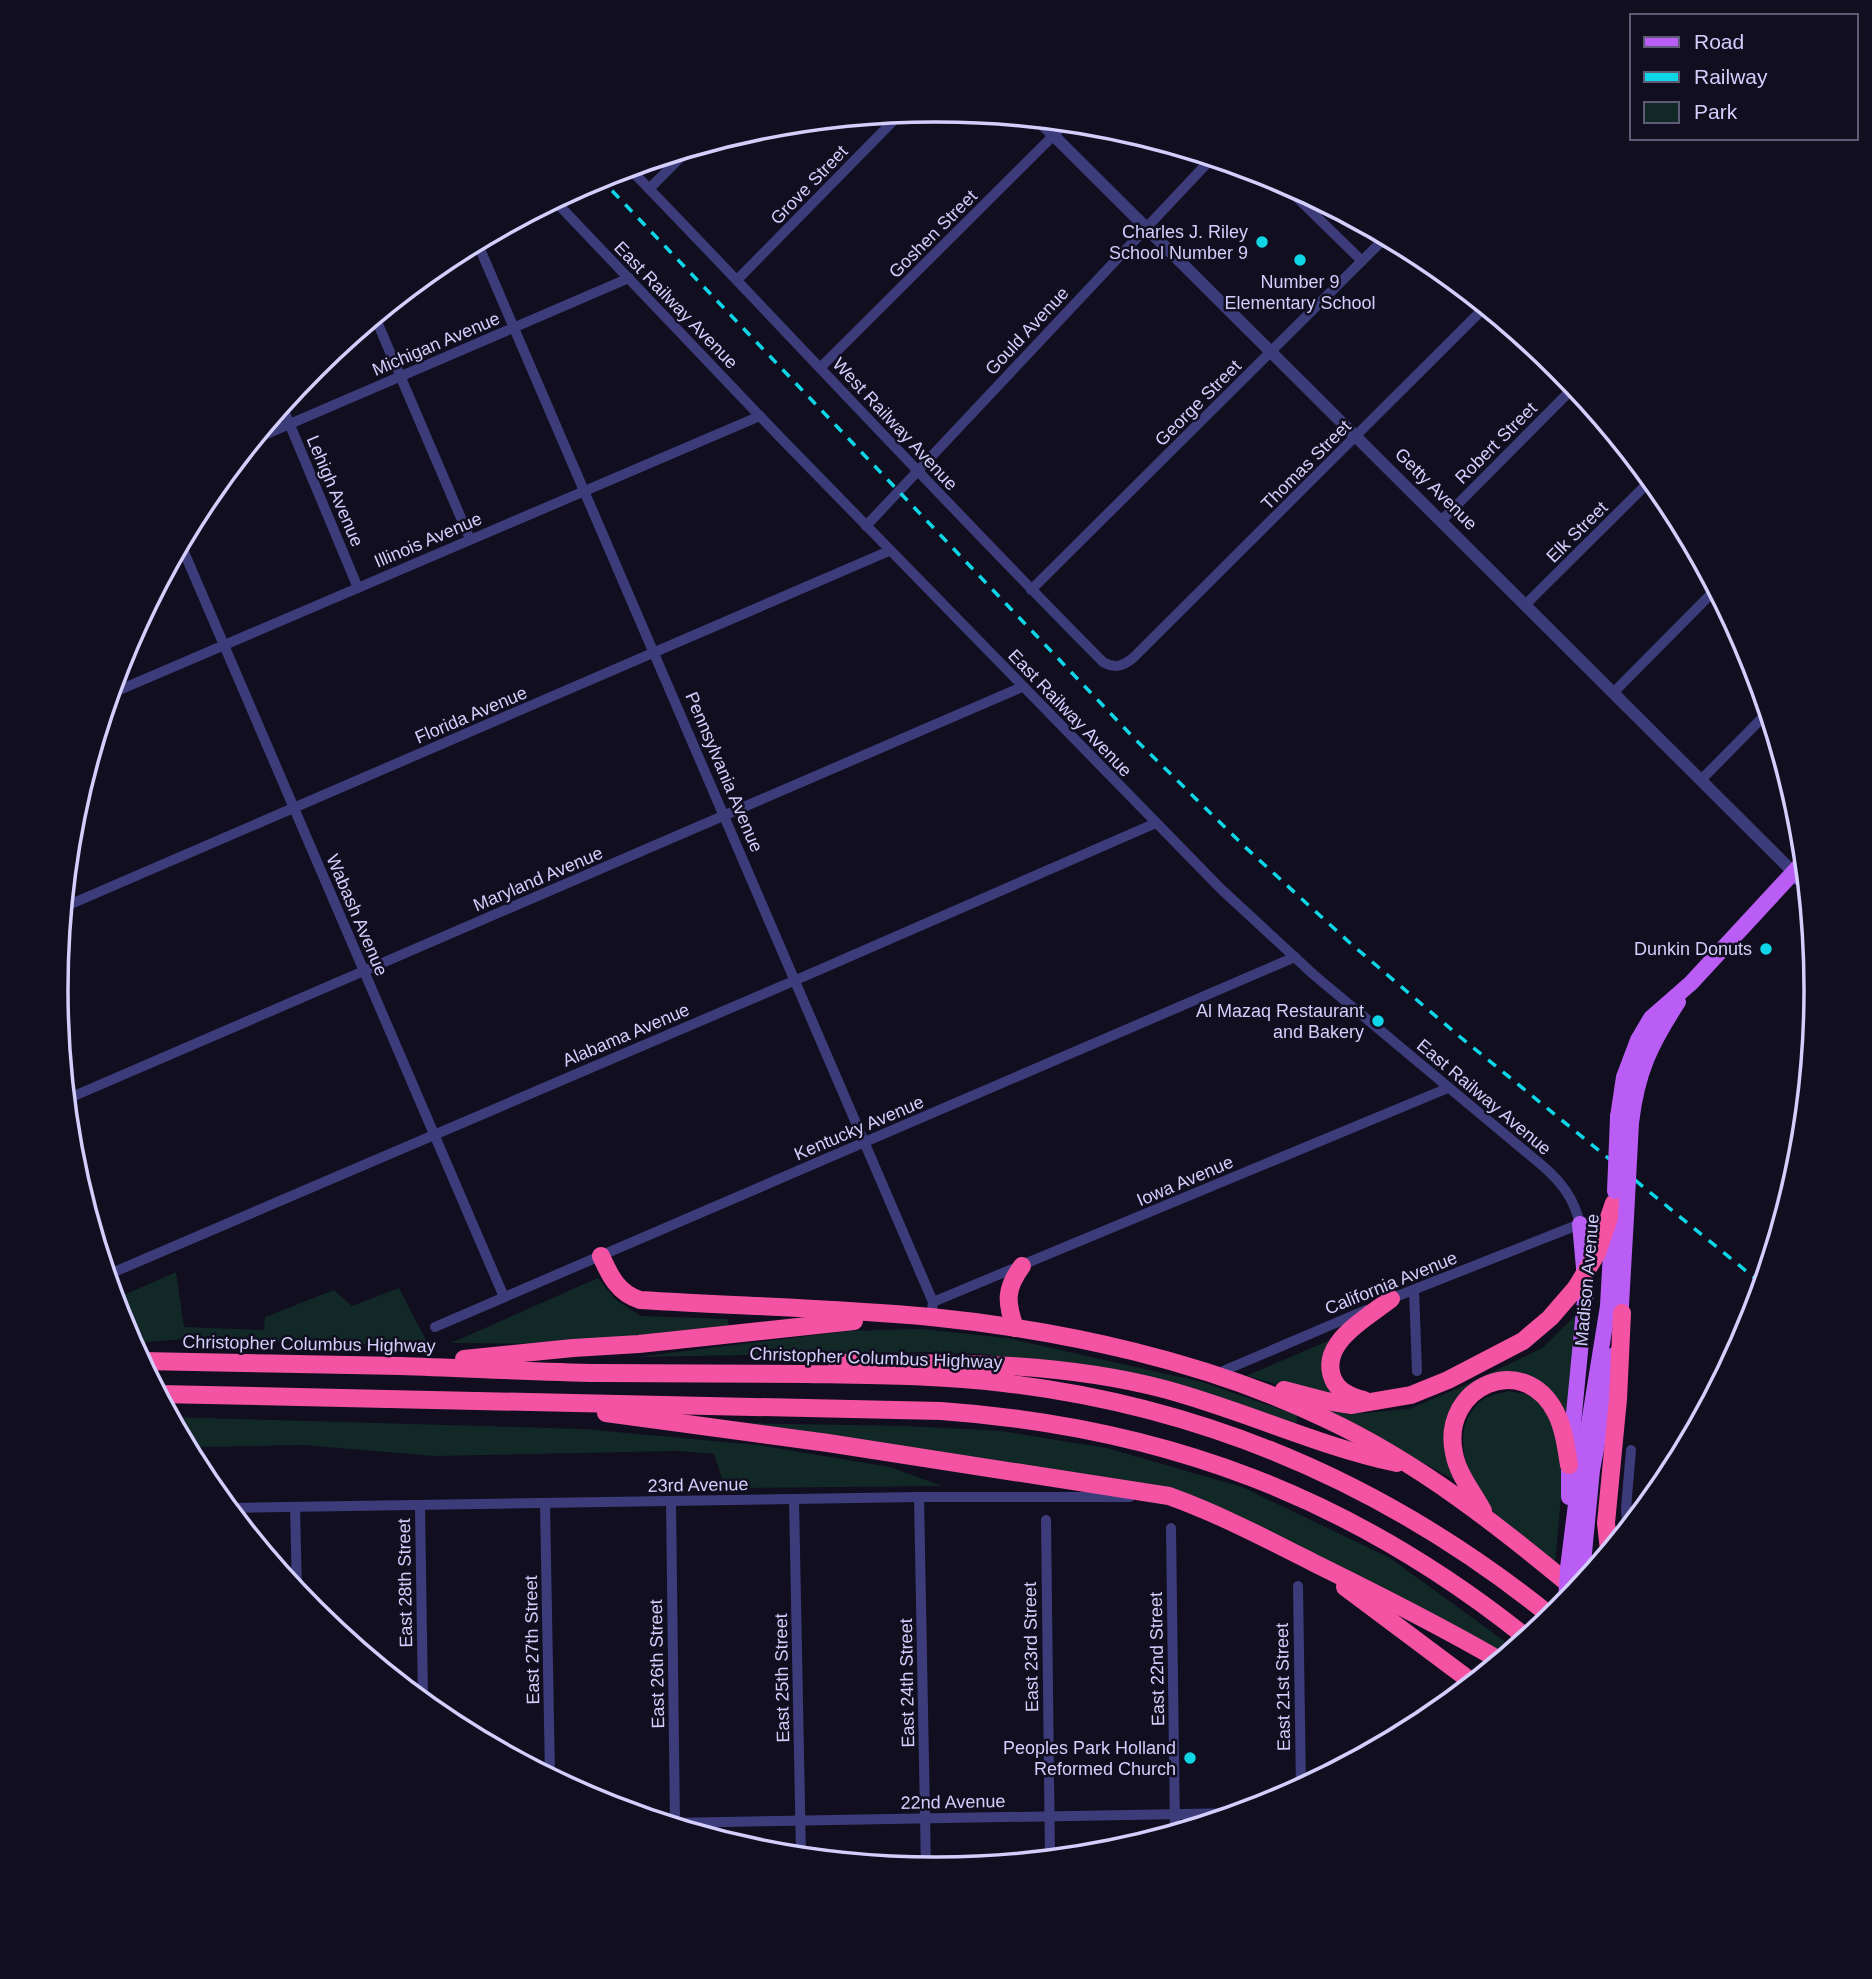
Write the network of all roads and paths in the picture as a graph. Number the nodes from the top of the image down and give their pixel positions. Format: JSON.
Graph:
{"nodes":[{"id":1,"x":891,"y":124,"type":"edge"},
{"id":2,"x":1047,"y":129,"type":"edge"},
{"id":3,"x":1058,"y":131,"type":"edge"},
{"id":4,"x":1054,"y":135,"type":"junction"},
{"id":5,"x":676,"y":162,"type":"edge"},
{"id":6,"x":1205,"y":165,"type":"edge"},
{"id":7,"x":637,"y":176,"type":"edge"},
{"id":8,"x":649,"y":189,"type":"junction"},
{"id":9,"x":1303,"y":204,"type":"edge"},
{"id":10,"x":561,"y":207,"type":"edge"},
{"id":11,"x":1146,"y":228,"type":"junction"},
{"id":12,"x":1379,"y":244,"type":"edge"},
{"id":13,"x":481,"y":251,"type":"edge"},
{"id":14,"x":1362,"y":261,"type":"junction"},
{"id":15,"x":629,"y":278,"type":"junction"},
{"id":16,"x":738,"y":279,"type":"junction"},
{"id":17,"x":1479,"y":313,"type":"edge"},
{"id":18,"x":378,"y":325,"type":"edge"},
{"id":19,"x":514,"y":327,"type":"junction"},
{"id":20,"x":1272,"y":353,"type":"junction"},
{"id":21,"x":821,"y":367,"type":"junction"},
{"id":22,"x":400,"y":376,"type":"junction"},
{"id":23,"x":1567,"y":394,"type":"edge"},
{"id":24,"x":286,"y":415,"type":"edge"},
{"id":25,"x":760,"y":416,"type":"junction"},
{"id":26,"x":290,"y":424,"type":"junction"},
{"id":27,"x":272,"y":432,"type":"edge"},
{"id":28,"x":1356,"y":437,"type":"junction"},
{"id":29,"x":918,"y":471,"type":"junction"},
{"id":30,"x":1644,"y":487,"type":"edge"},
{"id":31,"x":584,"y":490,"type":"junction"},
{"id":32,"x":1441,"y":521,"type":"junction"},
{"id":33,"x":866,"y":526,"type":"junction"},
{"id":34,"x":470,"y":539,"type":"junction"},
{"id":35,"x":889,"y":551,"type":"junction"},
{"id":36,"x":185,"y":555,"type":"edge"},
{"id":37,"x":358,"y":588,"type":"junction"},
{"id":38,"x":1031,"y":590,"type":"junction"},
{"id":39,"x":1709,"y":596,"type":"edge"},
{"id":40,"x":1525,"y":605,"type":"junction"},
{"id":41,"x":1148,"y":644,"type":"joint"},
{"id":42,"x":224,"y":646,"type":"junction"},
{"id":43,"x":655,"y":652,"type":"junction"},
{"id":44,"x":1022,"y":687,"type":"junction"},
{"id":45,"x":122,"y":689,"type":"edge"},
{"id":46,"x":1613,"y":693,"type":"junction"},
{"id":47,"x":1761,"y":720,"type":"edge"},
{"id":48,"x":1701,"y":780,"type":"junction"},
{"id":49,"x":294,"y":808,"type":"junction"},
{"id":50,"x":725,"y":816,"type":"junction"},
{"id":51,"x":1156,"y":824,"type":"junction"},
{"id":52,"x":1794,"y":863,"type":"edge"},
{"id":53,"x":1795,"y":870,"type":"edge"},
{"id":54,"x":73,"y":903,"type":"edge"},
{"id":55,"x":1295,"y":957,"type":"junction"},
{"id":56,"x":364,"y":971,"type":"junction"},
{"id":57,"x":796,"y":980,"type":"junction"},
{"id":58,"x":1448,"y":1088,"type":"junction"},
{"id":59,"x":75,"y":1095,"type":"edge"},
{"id":60,"x":1624,"y":1120,"type":"junction"},
{"id":61,"x":434,"y":1133,"type":"junction"},
{"id":62,"x":864,"y":1142,"type":"junction"},
{"id":63,"x":1614,"y":1197,"type":"junction"},
{"id":64,"x":1580,"y":1224,"type":"junction"},
{"id":65,"x":601,"y":1255,"type":"junction"},
{"id":66,"x":1022,"y":1266,"type":"junction"},
{"id":67,"x":115,"y":1271,"type":"edge"},
{"id":68,"x":1414,"y":1290,"type":"junction"},
{"id":69,"x":505,"y":1297,"type":"junction"},
{"id":70,"x":1391,"y":1299,"type":"junction"},
{"id":71,"x":932,"y":1310,"type":"junction"},
{"id":72,"x":1622,"y":1312,"type":"junction"},
{"id":73,"x":906,"y":1315,"type":"junction"},
{"id":74,"x":435,"y":1327,"type":"dead end"},
{"id":75,"x":1015,"y":1328,"type":"junction"},
{"id":76,"x":152,"y":1361,"type":"edge"},
{"id":77,"x":394,"y":1366,"type":"junction"},
{"id":78,"x":1418,"y":1371,"type":"dead end"},
{"id":79,"x":592,"y":1373,"type":"junction"},
{"id":80,"x":1214,"y":1374,"type":"junction"},
{"id":81,"x":1240,"y":1383,"type":"junction"},
{"id":82,"x":169,"y":1394,"type":"edge"},
{"id":83,"x":521,"y":1401,"type":"junction"},
{"id":84,"x":1381,"y":1402,"type":"junction"},
{"id":85,"x":1631,"y":1450,"type":"dead end"},
{"id":86,"x":1569,"y":1465,"type":"junction"},
{"id":87,"x":1410,"y":1466,"type":"junction"},
{"id":88,"x":1169,"y":1496,"type":"junction"},
{"id":89,"x":919,"y":1497,"type":"junction"},
{"id":90,"x":794,"y":1499,"type":"junction"},
{"id":91,"x":671,"y":1501,"type":"junction"},
{"id":92,"x":545,"y":1504,"type":"junction"},
{"id":93,"x":420,"y":1506,"type":"junction"},
{"id":94,"x":295,"y":1507,"type":"junction"},
{"id":95,"x":240,"y":1508,"type":"edge"},
{"id":96,"x":1626,"y":1515,"type":"edge"},
{"id":97,"x":1486,"y":1517,"type":"junction"},
{"id":98,"x":1046,"y":1520,"type":"dead end"},
{"id":99,"x":1171,"y":1528,"type":"dead end"},
{"id":100,"x":1608,"y":1538,"type":"edge"},
{"id":101,"x":1302,"y":1557,"type":"junction"},
{"id":102,"x":1578,"y":1573,"type":"edge"},
{"id":103,"x":1577,"y":1574,"type":"edge"},
{"id":104,"x":1577,"y":1574,"type":"edge"},
{"id":105,"x":296,"y":1575,"type":"edge"},
{"id":106,"x":1574,"y":1578,"type":"edge"},
{"id":107,"x":1298,"y":1586,"type":"dead end"},
{"id":108,"x":1543,"y":1610,"type":"edge"},
{"id":109,"x":1519,"y":1632,"type":"edge"},
{"id":110,"x":1491,"y":1656,"type":"edge"},
{"id":111,"x":1466,"y":1677,"type":"edge"},
{"id":112,"x":423,"y":1689,"type":"edge"},
{"id":113,"x":550,"y":1767,"type":"edge"},
{"id":114,"x":1301,"y":1776,"type":"edge"},
{"id":115,"x":1207,"y":1813,"type":"edge"},
{"id":116,"x":1175,"y":1814,"type":"junction"},
{"id":117,"x":673,"y":1816,"type":"edge"},
{"id":118,"x":1049,"y":1816,"type":"junction"},
{"id":119,"x":925,"y":1819,"type":"junction"},
{"id":120,"x":801,"y":1821,"type":"junction"},
{"id":121,"x":697,"y":1823,"type":"edge"},
{"id":122,"x":1175,"y":1824,"type":"edge"},
{"id":123,"x":802,"y":1847,"type":"edge"},
{"id":124,"x":1050,"y":1850,"type":"edge"},
{"id":125,"x":926,"y":1857,"type":"edge"}],
"edges":[{"from":1,"to":16,"type":"street","name":"Grove Street"},
{"from":2,"to":4,"type":"street","name":"Getty Avenue"},
{"from":3,"to":4,"type":"street","name":"Goshen Street"},
{"from":4,"to":11,"type":"street","name":"Getty Avenue"},
{"from":4,"to":21,"type":"street","name":"Goshen Street"},
{"from":5,"to":8,"type":"street"},
{"from":6,"to":11,"type":"street","name":"Gould Avenue"},
{"from":7,"to":8,"type":"street","name":"West Railway Avenue"},
{"from":8,"to":16,"type":"street","name":"West Railway Avenue"},
{"from":9,"to":14,"type":"street"},
{"from":10,"to":15,"type":"street","name":"East Railway Avenue"},
{"from":11,"to":20,"type":"street","name":"Getty Avenue"},
{"from":11,"to":29,"type":"street","name":"Gould Avenue"},
{"from":12,"to":14,"type":"street","name":"George Street"},
{"from":13,"to":19,"type":"street","name":"Pennsylvania Avenue"},
{"from":14,"to":20,"type":"street","name":"George Street"},
{"from":15,"to":19,"type":"street","name":"Michigan Avenue"},
{"from":15,"to":25,"type":"street","name":"East Railway Avenue"},
{"from":16,"to":21,"type":"street","name":"West Railway Avenue"},
{"from":17,"to":28,"type":"street","name":"Thomas Street"},
{"from":18,"to":22,"type":"street"},
{"from":19,"to":22,"type":"street","name":"Michigan Avenue"},
{"from":19,"to":31,"type":"street","name":"Pennsylvania Avenue"},
{"from":20,"to":28,"type":"street","name":"Getty Avenue"},
{"from":20,"to":38,"type":"street","name":"George Street"},
{"from":21,"to":29,"type":"street","name":"West Railway Avenue"},
{"from":22,"to":26,"type":"street","name":"Michigan Avenue"},
{"from":22,"to":34,"type":"street"},
{"from":23,"to":32,"type":"street","name":"Robert Street"},
{"from":24,"to":26,"type":"street","name":"Lehigh Avenue"},
{"from":25,"to":31,"type":"street","name":"Illinois Avenue"},
{"from":25,"to":33,"type":"street","name":"East Railway Avenue"},
{"from":26,"to":27,"type":"street","name":"Michigan Avenue"},
{"from":26,"to":37,"type":"street","name":"Lehigh Avenue"},
{"from":28,"to":32,"type":"street","name":"Getty Avenue"},
{"from":28,"to":41,"type":"street","name":"Thomas Street"},
{"from":29,"to":33,"type":"street","name":"Gould Avenue"},
{"from":29,"to":38,"type":"street","name":"West Railway Avenue"},
{"from":30,"to":40,"type":"street","name":"Elk Street"},
{"from":31,"to":34,"type":"street","name":"Illinois Avenue"},
{"from":31,"to":43,"type":"street","name":"Pennsylvania Avenue"},
{"from":32,"to":40,"type":"street","name":"Getty Avenue"},
{"from":33,"to":35,"type":"street","name":"East Railway Avenue"},
{"from":34,"to":37,"type":"street","name":"Illinois Avenue"},
{"from":35,"to":43,"type":"street","name":"Florida Avenue"},
{"from":35,"to":44,"type":"street","name":"East Railway Avenue"},
{"from":36,"to":42,"type":"street","name":"Wabash Avenue"},
{"from":37,"to":42,"type":"street","name":"Illinois Avenue"},
{"from":38,"to":41,"type":"street","name":"West Railway Avenue"},
{"from":39,"to":46,"type":"street"},
{"from":40,"to":46,"type":"street","name":"Getty Avenue"},
{"from":42,"to":45,"type":"street","name":"Illinois Avenue"},
{"from":42,"to":49,"type":"street","name":"Wabash Avenue"},
{"from":43,"to":49,"type":"street","name":"Florida Avenue"},
{"from":43,"to":50,"type":"street","name":"Pennsylvania Avenue"},
{"from":44,"to":50,"type":"street","name":"Maryland Avenue"},
{"from":44,"to":51,"type":"street","name":"East Railway Avenue"},
{"from":46,"to":48,"type":"street","name":"Getty Avenue"},
{"from":47,"to":48,"type":"street"},
{"from":48,"to":52,"type":"street","name":"Getty Avenue"},
{"from":49,"to":54,"type":"street","name":"Florida Avenue"},
{"from":49,"to":56,"type":"street","name":"Wabash Avenue"},
{"from":50,"to":56,"type":"street","name":"Maryland Avenue"},
{"from":50,"to":57,"type":"street","name":"Pennsylvania Avenue"},
{"from":51,"to":55,"type":"street","name":"East Railway Avenue"},
{"from":51,"to":57,"type":"street","name":"Alabama Avenue"},
{"from":53,"to":60,"type":"main road","name":"Madison Avenue"},
{"from":55,"to":58,"type":"street","name":"East Railway Avenue"},
{"from":55,"to":62,"type":"street","name":"Kentucky Avenue"},
{"from":56,"to":59,"type":"street","name":"Maryland Avenue"},
{"from":56,"to":61,"type":"street","name":"Wabash Avenue"},
{"from":57,"to":61,"type":"street","name":"Alabama Avenue"},
{"from":57,"to":62,"type":"street","name":"Pennsylvania Avenue"},
{"from":58,"to":64,"type":"street","name":"East Railway Avenue"},
{"from":58,"to":66,"type":"street","name":"Iowa Avenue"},
{"from":60,"to":63,"type":"main road","name":"Madison Avenue","bridge":true},
{"from":60,"to":72,"type":"main road","name":"Madison Avenue","bridge":true},
{"from":61,"to":67,"type":"street","name":"Alabama Avenue"},
{"from":61,"to":69,"type":"street","name":"Wabash Avenue"},
{"from":62,"to":65,"type":"street","name":"Kentucky Avenue"},
{"from":62,"to":71,"type":"street","name":"Pennsylvania Avenue"},
{"from":63,"to":84,"type":"highway","bridge":true},
{"from":63,"to":103,"type":"main road","name":"Madison Avenue"},
{"from":64,"to":68,"type":"street","name":"California Avenue"},
{"from":64,"to":86,"type":"main road"},
{"from":65,"to":69,"type":"street","name":"Kentucky Avenue"},
{"from":65,"to":73,"type":"highway"},
{"from":66,"to":71,"type":"street","name":"Iowa Avenue"},
{"from":66,"to":75,"type":"highway"},
{"from":68,"to":70,"type":"street","name":"California Avenue"},
{"from":68,"to":78,"type":"street"},
{"from":69,"to":74,"type":"street","name":"Kentucky Avenue"},
{"from":70,"to":80,"type":"street","name":"California Avenue"},
{"from":70,"to":84,"type":"highway"},
{"from":71,"to":73,"type":"highway"},
{"from":71,"to":75,"type":"highway"},
{"from":72,"to":100,"type":"highway"},
{"from":72,"to":102,"type":"main road","name":"Madison Avenue"},
{"from":73,"to":77,"type":"highway"},
{"from":75,"to":80,"type":"highway"},
{"from":76,"to":77,"type":"highway","name":"Christopher Columbus Highway"},
{"from":77,"to":79,"type":"highway","name":"Christopher Columbus Highway"},
{"from":79,"to":87,"type":"highway"},
{"from":79,"to":108,"type":"highway","name":"Christopher Columbus Highway"},
{"from":80,"to":81,"type":"highway"},
{"from":81,"to":84,"type":"highway"},
{"from":81,"to":87,"type":"highway"},
{"from":82,"to":83,"type":"highway"},
{"from":83,"to":88,"type":"highway"},
{"from":83,"to":109,"type":"highway"},
{"from":85,"to":96,"type":"street"},
{"from":86,"to":97,"type":"highway"},
{"from":86,"to":104,"type":"main road"},
{"from":87,"to":97,"type":"highway"},
{"from":88,"to":89,"type":"street","name":"23rd Avenue"},
{"from":88,"to":101,"type":"highway"},
{"from":89,"to":90,"type":"street","name":"23rd Avenue"},
{"from":89,"to":119,"type":"street","name":"East 24th Street"},
{"from":90,"to":91,"type":"street","name":"23rd Avenue"},
{"from":90,"to":120,"type":"street","name":"East 25th Street"},
{"from":91,"to":92,"type":"street","name":"23rd Avenue"},
{"from":91,"to":117,"type":"street","name":"East 26th Street"},
{"from":92,"to":93,"type":"street","name":"23rd Avenue"},
{"from":92,"to":113,"type":"street","name":"East 27th Street"},
{"from":93,"to":94,"type":"street","name":"23rd Avenue"},
{"from":93,"to":112,"type":"street","name":"East 28th Street"},
{"from":94,"to":95,"type":"street","name":"23rd Avenue"},
{"from":94,"to":105,"type":"street"},
{"from":97,"to":106,"type":"highway"},
{"from":98,"to":118,"type":"street","name":"East 23rd Street"},
{"from":99,"to":116,"type":"street","name":"East 22nd Street"},
{"from":101,"to":110,"type":"highway"},
{"from":101,"to":111,"type":"highway"},
{"from":107,"to":114,"type":"street","name":"East 21st Street"},
{"from":115,"to":116,"type":"street","name":"22nd Avenue"},
{"from":116,"to":118,"type":"street","name":"22nd Avenue"},
{"from":116,"to":122,"type":"street","name":"East 22nd Street"},
{"from":118,"to":119,"type":"street","name":"22nd Avenue"},
{"from":118,"to":124,"type":"street","name":"East 23rd Street"},
{"from":119,"to":120,"type":"street","name":"22nd Avenue"},
{"from":119,"to":125,"type":"street","name":"East 24th Street"},
{"from":120,"to":121,"type":"street","name":"22nd Avenue"},
{"from":120,"to":123,"type":"street","name":"East 25th Street"}]}
